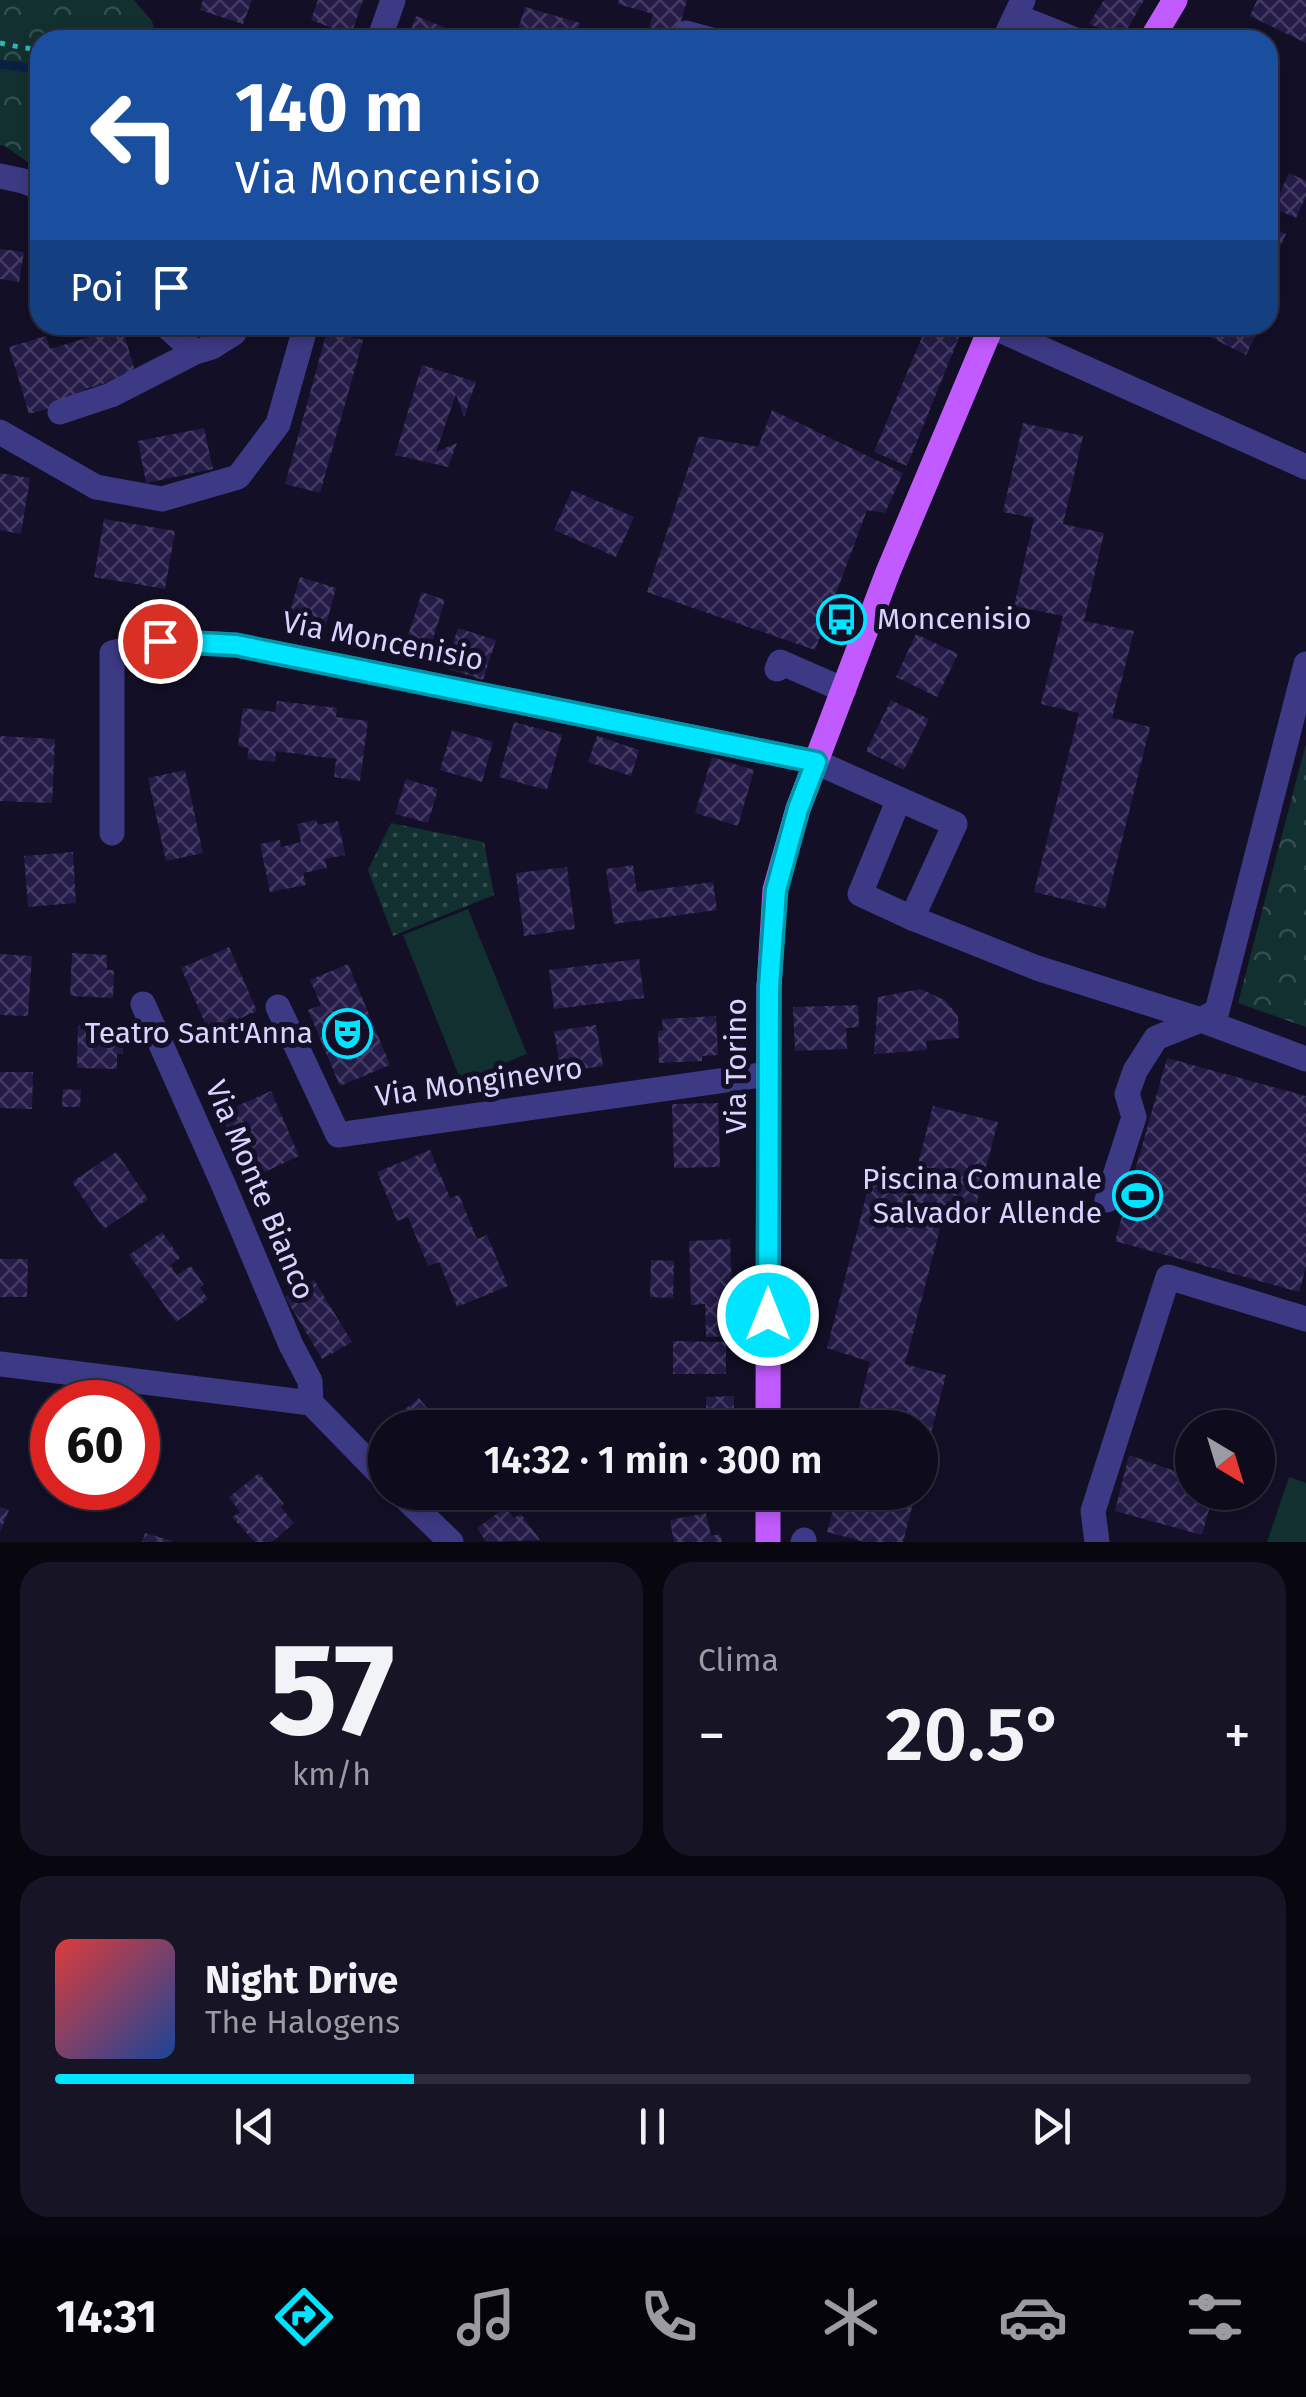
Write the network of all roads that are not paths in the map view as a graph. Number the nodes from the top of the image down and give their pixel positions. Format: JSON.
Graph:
{"nodes":[{"id":1,"x":393,"y":0,"type":"edge"},
{"id":2,"x":1175,"y":0,"type":"edge"},
{"id":3,"x":1019,"y":8,"type":"edge"},
{"id":4,"x":382,"y":30,"type":"edge"},
{"id":5,"x":1058,"y":30,"type":"edge"},
{"id":6,"x":1157,"y":30,"type":"edge"},
{"id":7,"x":0,"y":176,"type":"edge"},
{"id":8,"x":30,"y":184,"type":"edge"},
{"id":9,"x":175,"y":335,"type":"edge"},
{"id":10,"x":231,"y":335,"type":"edge"},
{"id":11,"x":303,"y":335,"type":"edge"},
{"id":12,"x":987,"y":335,"type":"edge"},
{"id":13,"x":1012,"y":335,"type":"edge"},
{"id":14,"x":194,"y":352,"type":"junction"},
{"id":15,"x":60,"y":412,"type":"dead end"},
{"id":16,"x":0,"y":432,"type":"edge"},
{"id":17,"x":1304,"y":475,"type":"edge"},
{"id":18,"x":1306,"y":664,"type":"edge"},
{"id":19,"x":777,"y":669,"type":"dead end"},
{"id":20,"x":844,"y":690,"type":"junction"},
{"id":21,"x":816,"y":762,"type":"junction"},
{"id":22,"x":899,"y":799,"type":"junction"},
{"id":23,"x":112,"y":832,"type":"dead end"},
{"id":24,"x":943,"y":884,"type":"dead end"},
{"id":25,"x":916,"y":919,"type":"junction"},
{"id":26,"x":143,"y":1004,"type":"dead end"},
{"id":27,"x":278,"y":1007,"type":"dead end"},
{"id":28,"x":1201,"y":1020,"type":"junction"},
{"id":29,"x":1306,"y":1059,"type":"edge"},
{"id":30,"x":769,"y":1074,"type":"junction"},
{"id":31,"x":1108,"y":1200,"type":"dead end"},
{"id":32,"x":1306,"y":1318,"type":"edge"},
{"id":33,"x":0,"y":1364,"type":"edge"},
{"id":34,"x":311,"y":1403,"type":"junction"},
{"id":35,"x":768,"y":1410,"type":"edge"},
{"id":36,"x":368,"y":1461,"type":"edge"},
{"id":37,"x":417,"y":1510,"type":"edge"},
{"id":38,"x":768,"y":1510,"type":"edge"},
{"id":39,"x":450,"y":1542,"type":"edge"},
{"id":40,"x":768,"y":1542,"type":"edge"},
{"id":41,"x":1097,"y":1542,"type":"edge"}],
"edges":[{"from":1,"to":4,"type":"street"},
{"from":2,"to":6,"type":"main road"},
{"from":3,"to":5,"type":"street"},
{"from":7,"to":8,"type":"street"},
{"from":9,"to":14,"type":"street"},
{"from":10,"to":14,"type":"street"},
{"from":11,"to":16,"type":"street"},
{"from":12,"to":20,"type":"main road","name":"Via Torino"},
{"from":13,"to":17,"type":"street"},
{"from":14,"to":15,"type":"street"},
{"from":18,"to":28,"type":"street"},
{"from":19,"to":20,"type":"street"},
{"from":20,"to":21,"type":"main road","name":"Via Torino"},
{"from":21,"to":22,"type":"street"},
{"from":21,"to":23,"type":"street","name":"Via Moncenisio"},
{"from":21,"to":30,"type":"main road","name":"Via Torino"},
{"from":22,"to":25,"type":"street"},
{"from":22,"to":25,"type":"street"},
{"from":24,"to":25,"type":"street"},
{"from":25,"to":28,"type":"street"},
{"from":26,"to":34,"type":"street","name":"Via Monte Bianco"},
{"from":27,"to":30,"type":"street","name":"Via Monginevro"},
{"from":28,"to":29,"type":"street"},
{"from":28,"to":31,"type":"street"},
{"from":30,"to":35,"type":"main road","name":"Via Torino"},
{"from":32,"to":41,"type":"street"},
{"from":33,"to":34,"type":"street"},
{"from":34,"to":36,"type":"street","name":"Via Monte Bianco"},
{"from":37,"to":39,"type":"street"},
{"from":38,"to":40,"type":"main road"}]}
